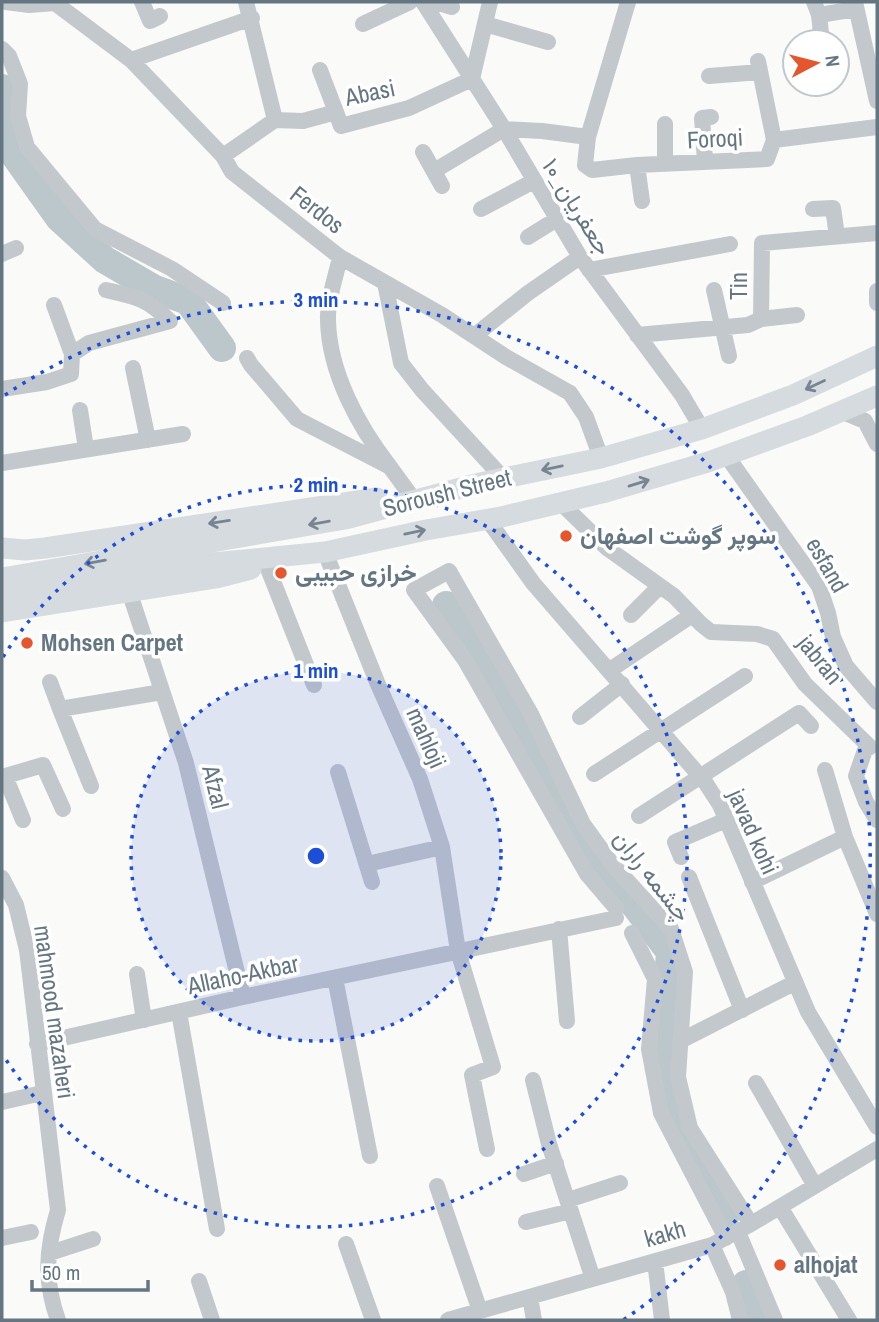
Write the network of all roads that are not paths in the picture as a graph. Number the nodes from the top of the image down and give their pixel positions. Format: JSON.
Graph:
{"nodes":[{"id":1,"x":6,"y":2,"type":"edge"},
{"id":2,"x":56,"y":2,"type":"edge"},
{"id":3,"x":142,"y":2,"type":"edge"},
{"id":4,"x":246,"y":2,"type":"edge"},
{"id":5,"x":410,"y":2,"type":"edge"},
{"id":6,"x":423,"y":2,"type":"edge"},
{"id":7,"x":490,"y":2,"type":"edge"},
{"id":8,"x":628,"y":2,"type":"edge"},
{"id":9,"x":855,"y":5,"type":"edge"},
{"id":10,"x":816,"y":9,"type":"edge"},
{"id":11,"x":160,"y":16,"type":"dead end"},
{"id":12,"x":252,"y":18,"type":"junction"},
{"id":13,"x":363,"y":24,"type":"dead end"},
{"id":14,"x":485,"y":24,"type":"junction"},
{"id":15,"x":819,"y":28,"type":"edge"},
{"id":16,"x":870,"y":35,"type":"edge"},
{"id":17,"x":548,"y":42,"type":"dead end"},
{"id":18,"x":2,"y":49,"type":"edge"},
{"id":19,"x":131,"y":60,"type":"junction"},
{"id":20,"x":320,"y":70,"type":"dead end"},
{"id":21,"x":709,"y":76,"type":"dead end"},
{"id":22,"x":472,"y":79,"type":"junction"},
{"id":23,"x":877,"y":101,"type":"edge"},
{"id":24,"x":336,"y":112,"type":"junction"},
{"id":25,"x":711,"y":117,"type":"dead end"},
{"id":26,"x":275,"y":120,"type":"junction"},
{"id":27,"x":665,"y":124,"type":"dead end"},
{"id":28,"x":877,"y":127,"type":"edge"},
{"id":29,"x":504,"y":130,"type":"junction"},
{"id":30,"x":588,"y":137,"type":"junction"},
{"id":31,"x":774,"y":140,"type":"junction"},
{"id":32,"x":423,"y":152,"type":"dead end"},
{"id":33,"x":223,"y":156,"type":"junction"},
{"id":34,"x":705,"y":161,"type":"junction"},
{"id":35,"x":665,"y":164,"type":"junction"},
{"id":36,"x":637,"y":165,"type":"junction"},
{"id":37,"x":534,"y":181,"type":"junction"},
{"id":38,"x":642,"y":201,"type":"dead end"},
{"id":39,"x":481,"y":209,"type":"dead end"},
{"id":40,"x":813,"y":209,"type":"dead end"},
{"id":41,"x":557,"y":219,"type":"junction"},
{"id":42,"x":877,"y":233,"type":"edge"},
{"id":43,"x":837,"y":236,"type":"junction"},
{"id":44,"x":528,"y":237,"type":"dead end"},
{"id":45,"x":730,"y":244,"type":"dead end"},
{"id":46,"x":340,"y":257,"type":"junction"},
{"id":47,"x":584,"y":264,"type":"junction"},
{"id":48,"x":386,"y":283,"type":"junction"},
{"id":49,"x":106,"y":290,"type":"dead end"},
{"id":50,"x":714,"y":290,"type":"dead end"},
{"id":51,"x":877,"y":291,"type":"edge"},
{"id":52,"x":223,"y":303,"type":"dead end"},
{"id":53,"x":877,"y":303,"type":"edge"},
{"id":54,"x":54,"y":305,"type":"dead end"},
{"id":55,"x":797,"y":315,"type":"dead end"},
{"id":56,"x":761,"y":319,"type":"junction"},
{"id":57,"x":722,"y":328,"type":"junction"},
{"id":58,"x":637,"y":335,"type":"junction"},
{"id":59,"x":474,"y":336,"type":"junction"},
{"id":60,"x":72,"y":354,"type":"junction"},
{"id":61,"x":729,"y":356,"type":"dead end"},
{"id":62,"x":877,"y":356,"type":"edge"},
{"id":63,"x":247,"y":358,"type":"dead end"},
{"id":64,"x":133,"y":368,"type":"dead end"},
{"id":65,"x":2,"y":389,"type":"edge"},
{"id":66,"x":877,"y":396,"type":"edge"},
{"id":67,"x":80,"y":410,"type":"dead end"},
{"id":68,"x":841,"y":411,"type":"junction"},
{"id":69,"x":702,"y":429,"type":"junction"},
{"id":70,"x":183,"y":434,"type":"dead end"},
{"id":71,"x":148,"y":440,"type":"junction"},
{"id":72,"x":877,"y":444,"type":"edge"},
{"id":73,"x":86,"y":449,"type":"junction"},
{"id":74,"x":726,"y":455,"type":"junction"},
{"id":75,"x":601,"y":458,"type":"junction"},
{"id":76,"x":2,"y":463,"type":"edge"},
{"id":77,"x":390,"y":467,"type":"junction"},
{"id":78,"x":503,"y":478,"type":"junction"},
{"id":79,"x":480,"y":483,"type":"junction"},
{"id":80,"x":410,"y":493,"type":"junction"},
{"id":81,"x":561,"y":503,"type":"junction"},
{"id":82,"x":488,"y":520,"type":"junction"},
{"id":83,"x":4,"y":550,"type":"edge"},
{"id":84,"x":325,"y":551,"type":"junction"},
{"id":85,"x":267,"y":566,"type":"junction"},
{"id":86,"x":449,"y":571,"type":"joint"},
{"id":87,"x":2,"y":578,"type":"edge"},
{"id":88,"x":660,"y":586,"type":"junction"},
{"id":89,"x":128,"y":591,"type":"junction"},
{"id":90,"x":2,"y":595,"type":"edge"},
{"id":91,"x":2,"y":612,"type":"edge"},
{"id":92,"x":631,"y":615,"type":"dead end"},
{"id":93,"x":692,"y":615,"type":"junction"},
{"id":94,"x":610,"y":670,"type":"junction"},
{"id":95,"x":745,"y":676,"type":"dead end"},
{"id":96,"x":50,"y":682,"type":"dead end"},
{"id":97,"x":622,"y":684,"type":"junction"},
{"id":98,"x":314,"y":685,"type":"dead end"},
{"id":99,"x":162,"y":692,"type":"junction"},
{"id":100,"x":877,"y":702,"type":"edge"},
{"id":101,"x":60,"y":709,"type":"junction"},
{"id":102,"x":580,"y":717,"type":"dead end"},
{"id":103,"x":811,"y":726,"type":"dead end"},
{"id":104,"x":661,"y":730,"type":"junction"},
{"id":105,"x":874,"y":746,"type":"edge"},
{"id":106,"x":825,"y":770,"type":"dead end"},
{"id":107,"x":338,"y":772,"type":"dead end"},
{"id":108,"x":594,"y":774,"type":"dead end"},
{"id":109,"x":4,"y":776,"type":"edge"},
{"id":110,"x":701,"y":777,"type":"junction"},
{"id":111,"x":90,"y":786,"type":"dead end"},
{"id":112,"x":63,"y":808,"type":"dead end"},
{"id":113,"x":639,"y":816,"type":"dead end"},
{"id":114,"x":23,"y":820,"type":"dead end"},
{"id":115,"x":726,"y":820,"type":"junction"},
{"id":116,"x":877,"y":820,"type":"edge"},
{"id":117,"x":845,"y":836,"type":"junction"},
{"id":118,"x":442,"y":847,"type":"junction"},
{"id":119,"x":681,"y":857,"type":"dead end"},
{"id":120,"x":367,"y":864,"type":"junction"},
{"id":121,"x":689,"y":877,"type":"dead end"},
{"id":122,"x":2,"y":878,"type":"edge"},
{"id":123,"x":372,"y":882,"type":"dead end"},
{"id":124,"x":752,"y":883,"type":"junction"},
{"id":125,"x":877,"y":914,"type":"edge"},
{"id":126,"x":559,"y":929,"type":"junction"},
{"id":127,"x":632,"y":933,"type":"dead end"},
{"id":128,"x":458,"y":951,"type":"junction"},
{"id":129,"x":137,"y":974,"type":"dead end"},
{"id":130,"x":335,"y":978,"type":"junction"},
{"id":131,"x":794,"y":982,"type":"junction"},
{"id":132,"x":243,"y":997,"type":"junction"},
{"id":133,"x":742,"y":1010,"type":"junction"},
{"id":134,"x":178,"y":1012,"type":"junction"},
{"id":135,"x":144,"y":1020,"type":"junction"},
{"id":136,"x":567,"y":1021,"type":"dead end"},
{"id":137,"x":681,"y":1041,"type":"junction"},
{"id":138,"x":37,"y":1044,"type":"junction"},
{"id":139,"x":533,"y":1080,"type":"dead end"},
{"id":140,"x":756,"y":1083,"type":"dead end"},
{"id":141,"x":42,"y":1093,"type":"junction"},
{"id":142,"x":2,"y":1102,"type":"edge"},
{"id":143,"x":877,"y":1127,"type":"edge"},
{"id":144,"x":487,"y":1149,"type":"dead end"},
{"id":145,"x":877,"y":1149,"type":"edge"},
{"id":146,"x":370,"y":1156,"type":"dead end"},
{"id":147,"x":556,"y":1163,"type":"junction"},
{"id":148,"x":524,"y":1174,"type":"dead end"},
{"id":149,"x":620,"y":1183,"type":"dead end"},
{"id":150,"x":437,"y":1186,"type":"dead end"},
{"id":151,"x":815,"y":1186,"type":"junction"},
{"id":152,"x":570,"y":1206,"type":"junction"},
{"id":153,"x":780,"y":1208,"type":"junction"},
{"id":154,"x":526,"y":1222,"type":"dead end"},
{"id":155,"x":217,"y":1228,"type":"dead end"},
{"id":156,"x":31,"y":1232,"type":"dead end"},
{"id":157,"x":732,"y":1235,"type":"junction"},
{"id":158,"x":2,"y":1238,"type":"edge"},
{"id":159,"x":93,"y":1239,"type":"dead end"},
{"id":160,"x":346,"y":1244,"type":"dead end"},
{"id":161,"x":50,"y":1253,"type":"junction"},
{"id":162,"x":655,"y":1261,"type":"junction"},
{"id":163,"x":593,"y":1279,"type":"junction"},
{"id":164,"x":199,"y":1281,"type":"dead end"},
{"id":165,"x":530,"y":1297,"type":"junction"},
{"id":166,"x":480,"y":1311,"type":"junction"},
{"id":167,"x":58,"y":1320,"type":"edge"},
{"id":168,"x":212,"y":1320,"type":"edge"},
{"id":169,"x":373,"y":1320,"type":"edge"},
{"id":170,"x":448,"y":1320,"type":"edge"},
{"id":171,"x":534,"y":1320,"type":"edge"},
{"id":172,"x":662,"y":1320,"type":"edge"},
{"id":173,"x":740,"y":1320,"type":"edge"},
{"id":174,"x":775,"y":1320,"type":"edge"},
{"id":175,"x":849,"y":1320,"type":"edge"}],
"edges":[{"from":1,"to":2,"type":"street","name":"Ferdos"},
{"from":2,"to":19,"type":"street","name":"Ferdos"},
{"from":3,"to":11,"type":"street"},
{"from":4,"to":12,"type":"street"},
{"from":5,"to":13,"type":"street"},
{"from":6,"to":22,"type":"street","name":"۱۰_جعفریان"},
{"from":7,"to":14,"type":"street"},
{"from":8,"to":30,"type":"street"},
{"from":9,"to":10,"type":"street"},
{"from":9,"to":16,"type":"street"},
{"from":10,"to":15,"type":"street"},
{"from":12,"to":19,"type":"street"},
{"from":12,"to":26,"type":"street"},
{"from":14,"to":17,"type":"street"},
{"from":14,"to":22,"type":"street"},
{"from":16,"to":23,"type":"street"},
{"from":18,"to":52,"type":"street"},
{"from":19,"to":33,"type":"street","name":"Ferdos"},
{"from":20,"to":24,"type":"street"},
{"from":21,"to":31,"type":"street"},
{"from":22,"to":24,"type":"street","name":"Abasi"},
{"from":22,"to":29,"type":"street","name":"۱۰_جعفریان"},
{"from":24,"to":26,"type":"street","name":"Abasi"},
{"from":25,"to":34,"type":"street"},
{"from":26,"to":33,"type":"street"},
{"from":27,"to":35,"type":"street"},
{"from":28,"to":31,"type":"street","name":"Foroqi"},
{"from":29,"to":30,"type":"street"},
{"from":29,"to":32,"type":"street"},
{"from":29,"to":37,"type":"street","name":"۱۰_جعفریان"},
{"from":30,"to":36,"type":"street","name":"Foroqi"},
{"from":31,"to":34,"type":"street","name":"Foroqi"},
{"from":33,"to":46,"type":"street","name":"Ferdos"},
{"from":34,"to":35,"type":"street","name":"Foroqi"},
{"from":35,"to":36,"type":"street","name":"Foroqi"},
{"from":36,"to":38,"type":"street"},
{"from":37,"to":39,"type":"street"},
{"from":37,"to":41,"type":"street","name":"۱۰_جعفریان"},
{"from":40,"to":43,"type":"street"},
{"from":41,"to":44,"type":"street"},
{"from":41,"to":47,"type":"street","name":"۱۰_جعفریان"},
{"from":42,"to":43,"type":"street","name":"Tin"},
{"from":43,"to":56,"type":"street","name":"Tin"},
{"from":45,"to":47,"type":"street"},
{"from":46,"to":48,"type":"street","name":"Ferdos"},
{"from":46,"to":77,"type":"street"},
{"from":47,"to":58,"type":"street","name":"۱۰_جعفریان"},
{"from":47,"to":59,"type":"street"},
{"from":48,"to":59,"type":"street","name":"Ferdos"},
{"from":48,"to":78,"type":"street"},
{"from":49,"to":60,"type":"street"},
{"from":50,"to":57,"type":"street"},
{"from":51,"to":53,"type":"street"},
{"from":54,"to":60,"type":"street"},
{"from":55,"to":56,"type":"street"},
{"from":56,"to":57,"type":"street","name":"Tin"},
{"from":57,"to":58,"type":"street","name":"Tin"},
{"from":57,"to":61,"type":"street"},
{"from":58,"to":69,"type":"street","name":"۱۰_جعفریان"},
{"from":59,"to":75,"type":"street","name":"Ferdos"},
{"from":60,"to":65,"type":"street"},
{"from":62,"to":69,"type":"main road","name":"Soroush Street","one_way":true},
{"from":63,"to":77,"type":"street"},
{"from":64,"to":71,"type":"street"},
{"from":66,"to":68,"type":"main road","name":"Soroush Street"},
{"from":67,"to":73,"type":"street"},
{"from":68,"to":72,"type":"street"},
{"from":68,"to":74,"type":"main road","name":"Soroush Street"},
{"from":69,"to":75,"type":"main road","name":"Soroush Street"},
{"from":70,"to":71,"type":"street"},
{"from":71,"to":73,"type":"street"},
{"from":73,"to":76,"type":"street"},
{"from":81,"to":74,"type":"main road","name":"Soroush Street","one_way":true},
{"from":74,"to":100,"type":"street","name":"esfand"},
{"from":75,"to":78,"type":"main road","name":"Soroush Street","one_way":true},
{"from":77,"to":80,"type":"street"},
{"from":78,"to":79,"type":"main road","name":"Soroush Street"},
{"from":79,"to":80,"type":"main road"},
{"from":79,"to":87,"type":"main road","name":"Soroush Street","one_way":true},
{"from":80,"to":83,"type":"main road","one_way":true},
{"from":81,"to":82,"type":"main road","name":"Soroush Street"},
{"from":81,"to":88,"type":"street","name":"jabran"},
{"from":84,"to":82,"type":"main road","name":"Soroush Street","one_way":true},
{"from":82,"to":94,"type":"street","name":"javad kohi"},
{"from":84,"to":85,"type":"main road"},
{"from":84,"to":90,"type":"main road","name":"Soroush Street"},
{"from":84,"to":118,"type":"street","name":"mahloji"},
{"from":85,"to":89,"type":"main road"},
{"from":85,"to":98,"type":"street"},
{"from":86,"to":126,"type":"street","name":"Allaho-Akbar"},
{"from":86,"to":137,"type":"street","name":"چشمه راران"},
{"from":88,"to":92,"type":"street"},
{"from":88,"to":93,"type":"street","name":"jabran"},
{"from":89,"to":91,"type":"main road"},
{"from":89,"to":99,"type":"street","name":"Afzal"},
{"from":93,"to":94,"type":"street"},
{"from":93,"to":105,"type":"street","name":"jabran"},
{"from":94,"to":97,"type":"street","name":"javad kohi"},
{"from":95,"to":104,"type":"street"},
{"from":96,"to":101,"type":"street"},
{"from":97,"to":102,"type":"street"},
{"from":97,"to":104,"type":"street","name":"javad kohi"},
{"from":99,"to":101,"type":"street"},
{"from":99,"to":132,"type":"street","name":"Afzal"},
{"from":101,"to":111,"type":"street"},
{"from":103,"to":110,"type":"street"},
{"from":104,"to":108,"type":"street"},
{"from":104,"to":110,"type":"street","name":"javad kohi"},
{"from":105,"to":116,"type":"street","name":"jabran"},
{"from":106,"to":117,"type":"street"},
{"from":107,"to":120,"type":"street"},
{"from":109,"to":112,"type":"street"},
{"from":109,"to":114,"type":"street"},
{"from":110,"to":113,"type":"street"},
{"from":110,"to":115,"type":"street","name":"javad kohi"},
{"from":115,"to":119,"type":"street"},
{"from":115,"to":124,"type":"street","name":"javad kohi"},
{"from":117,"to":124,"type":"street"},
{"from":117,"to":125,"type":"street"},
{"from":118,"to":120,"type":"street"},
{"from":118,"to":128,"type":"street","name":"mahloji"},
{"from":120,"to":123,"type":"street"},
{"from":121,"to":133,"type":"street"},
{"from":122,"to":138,"type":"street","name":"mahmood mazaheri"},
{"from":124,"to":131,"type":"street","name":"javad kohi"},
{"from":126,"to":128,"type":"street","name":"Allaho-Akbar"},
{"from":126,"to":136,"type":"street"},
{"from":127,"to":157,"type":"street"},
{"from":128,"to":130,"type":"street","name":"Allaho-Akbar"},
{"from":128,"to":144,"type":"street","name":"mahloji"},
{"from":129,"to":135,"type":"street"},
{"from":130,"to":132,"type":"street","name":"Allaho-Akbar"},
{"from":130,"to":146,"type":"street"},
{"from":131,"to":133,"type":"street"},
{"from":131,"to":143,"type":"street","name":"javad kohi"},
{"from":132,"to":134,"type":"street","name":"Allaho-Akbar"},
{"from":133,"to":137,"type":"street"},
{"from":134,"to":135,"type":"street","name":"Allaho-Akbar"},
{"from":134,"to":155,"type":"street"},
{"from":135,"to":138,"type":"street","name":"Allaho-Akbar"},
{"from":137,"to":157,"type":"street","name":"چشمه راران"},
{"from":138,"to":141,"type":"street","name":"mahmood mazaheri"},
{"from":139,"to":147,"type":"street"},
{"from":140,"to":151,"type":"street"},
{"from":141,"to":142,"type":"street"},
{"from":141,"to":161,"type":"street","name":"mahmood mazaheri"},
{"from":145,"to":151,"type":"street","name":"kakh"},
{"from":147,"to":148,"type":"street"},
{"from":147,"to":152,"type":"street"},
{"from":149,"to":152,"type":"street"},
{"from":150,"to":166,"type":"street"},
{"from":151,"to":153,"type":"street","name":"kakh"},
{"from":152,"to":154,"type":"street"},
{"from":152,"to":163,"type":"street"},
{"from":153,"to":157,"type":"street","name":"kakh"},
{"from":153,"to":175,"type":"street"},
{"from":156,"to":158,"type":"street"},
{"from":157,"to":162,"type":"street","name":"kakh"},
{"from":157,"to":173,"type":"street"},
{"from":157,"to":174,"type":"street"},
{"from":159,"to":161,"type":"street"},
{"from":160,"to":169,"type":"street"},
{"from":161,"to":167,"type":"street","name":"mahmood mazaheri"},
{"from":162,"to":163,"type":"street","name":"kakh"},
{"from":162,"to":172,"type":"street"},
{"from":163,"to":165,"type":"street","name":"kakh"},
{"from":164,"to":168,"type":"street"},
{"from":165,"to":166,"type":"street","name":"kakh"},
{"from":165,"to":171,"type":"street"},
{"from":166,"to":170,"type":"street","name":"kakh"}]}
